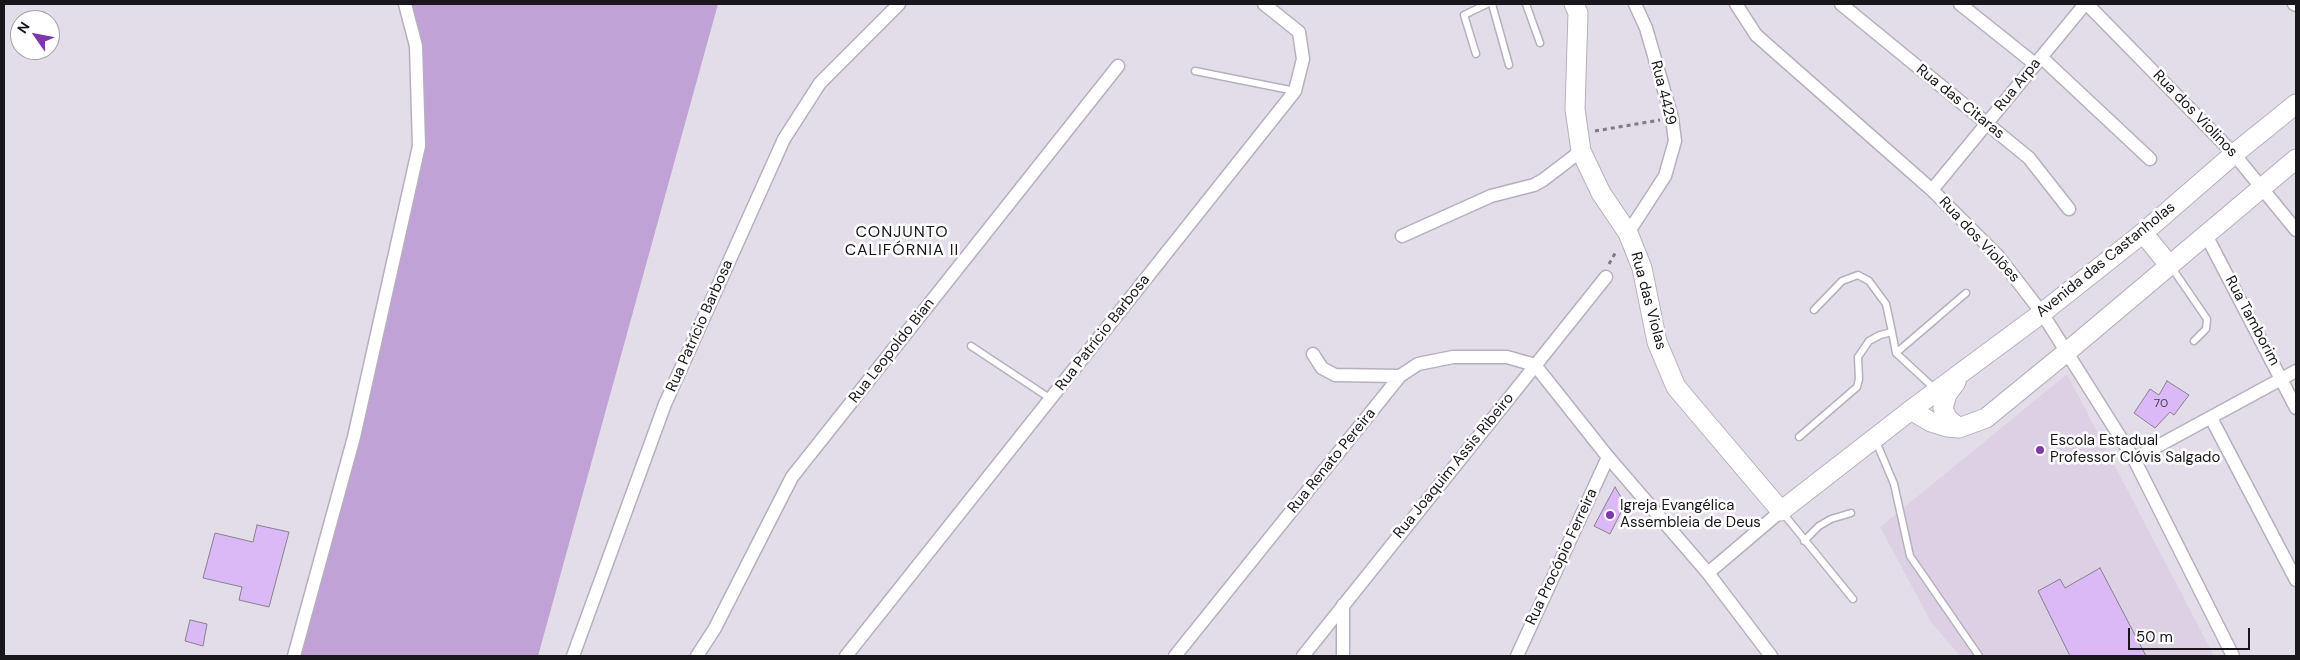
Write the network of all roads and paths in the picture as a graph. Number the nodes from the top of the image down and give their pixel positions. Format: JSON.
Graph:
{"nodes":[{"id":1,"x":405,"y":4,"type":"edge"},
{"id":2,"x":898,"y":4,"type":"edge"},
{"id":3,"x":1264,"y":4,"type":"edge"},
{"id":4,"x":1487,"y":4,"type":"edge"},
{"id":5,"x":1492,"y":4,"type":"edge"},
{"id":6,"x":1526,"y":4,"type":"edge"},
{"id":7,"x":1574,"y":4,"type":"edge"},
{"id":8,"x":1635,"y":4,"type":"edge"},
{"id":9,"x":1736,"y":4,"type":"edge"},
{"id":10,"x":1841,"y":4,"type":"edge"},
{"id":11,"x":1960,"y":4,"type":"edge"},
{"id":12,"x":2086,"y":4,"type":"edge"},
{"id":13,"x":1540,"y":43,"type":"dead end"},
{"id":14,"x":1476,"y":54,"type":"dead end"},
{"id":15,"x":2038,"y":60,"type":"junction"},
{"id":16,"x":1508,"y":65,"type":"dead end"},
{"id":17,"x":1118,"y":66,"type":"dead end"},
{"id":18,"x":1195,"y":71,"type":"dead end"},
{"id":19,"x":1295,"y":91,"type":"junction"},
{"id":20,"x":2296,"y":104,"type":"edge"},
{"id":21,"x":1672,"y":118,"type":"junction"},
{"id":22,"x":1987,"y":124,"type":"junction"},
{"id":23,"x":1580,"y":142,"type":"junction"},
{"id":24,"x":2234,"y":154,"type":"junction"},
{"id":25,"x":2150,"y":158,"type":"dead end"},
{"id":26,"x":2296,"y":158,"type":"edge"},
{"id":27,"x":2261,"y":186,"type":"junction"},
{"id":28,"x":1932,"y":190,"type":"junction"},
{"id":29,"x":2068,"y":209,"type":"dead end"},
{"id":30,"x":2296,"y":230,"type":"edge"},
{"id":31,"x":1628,"y":233,"type":"junction"},
{"id":32,"x":2143,"y":233,"type":"junction"},
{"id":33,"x":2206,"y":235,"type":"junction"},
{"id":34,"x":1402,"y":236,"type":"dead end"},
{"id":35,"x":2170,"y":266,"type":"junction"},
{"id":36,"x":1606,"y":277,"type":"joint"},
{"id":37,"x":1966,"y":293,"type":"dead end"},
{"id":38,"x":1814,"y":310,"type":"dead end"},
{"id":39,"x":2042,"y":313,"type":"junction"},
{"id":40,"x":1892,"y":332,"type":"junction"},
{"id":41,"x":2194,"y":341,"type":"dead end"},
{"id":42,"x":971,"y":346,"type":"dead end"},
{"id":43,"x":2068,"y":351,"type":"junction"},
{"id":44,"x":1896,"y":353,"type":"junction"},
{"id":45,"x":1313,"y":354,"type":"dead end"},
{"id":46,"x":1535,"y":365,"type":"junction"},
{"id":47,"x":1968,"y":367,"type":"junction"},
{"id":48,"x":2296,"y":371,"type":"edge"},
{"id":49,"x":1400,"y":376,"type":"junction"},
{"id":50,"x":2282,"y":380,"type":"junction"},
{"id":51,"x":1936,"y":391,"type":"junction"},
{"id":52,"x":1050,"y":399,"type":"junction"},
{"id":53,"x":2296,"y":408,"type":"edge"},
{"id":54,"x":1911,"y":410,"type":"junction"},
{"id":55,"x":2211,"y":418,"type":"junction"},
{"id":56,"x":1959,"y":428,"type":"junction"},
{"id":57,"x":1799,"y":437,"type":"dead end"},
{"id":58,"x":1875,"y":438,"type":"junction"},
{"id":59,"x":1608,"y":457,"type":"junction"},
{"id":60,"x":2134,"y":459,"type":"junction"},
{"id":61,"x":1781,"y":511,"type":"junction"},
{"id":62,"x":1851,"y":513,"type":"dead end"},
{"id":63,"x":1804,"y":541,"type":"junction"},
{"id":64,"x":1708,"y":573,"type":"junction"},
{"id":65,"x":2296,"y":580,"type":"edge"},
{"id":66,"x":1853,"y":599,"type":"dead end"},
{"id":67,"x":1343,"y":605,"type":"junction"},
{"id":68,"x":294,"y":656,"type":"edge"},
{"id":69,"x":573,"y":656,"type":"edge"},
{"id":70,"x":698,"y":656,"type":"edge"},
{"id":71,"x":846,"y":656,"type":"edge"},
{"id":72,"x":1175,"y":656,"type":"edge"},
{"id":73,"x":1303,"y":656,"type":"edge"},
{"id":74,"x":1343,"y":656,"type":"edge"},
{"id":75,"x":1517,"y":656,"type":"edge"},
{"id":76,"x":1771,"y":656,"type":"edge"},
{"id":77,"x":1979,"y":656,"type":"edge"},
{"id":78,"x":2233,"y":656,"type":"edge"}],
"edges":[{"from":1,"to":68,"type":"street"},
{"from":2,"to":69,"type":"street","name":"Rua Patrício Barbosa"},
{"from":3,"to":19,"type":"street","name":"Rua Patrício Barbosa"},
{"from":4,"to":14,"type":"lane"},
{"from":5,"to":16,"type":"lane"},
{"from":6,"to":13,"type":"lane"},
{"from":7,"to":23,"type":"street","name":"Rua das Violas"},
{"from":8,"to":21,"type":"street","name":"Rua 4429"},
{"from":9,"to":28,"type":"street","name":"Rua dos Violões"},
{"from":10,"to":22,"type":"street","name":"Rua das Citaras"},
{"from":11,"to":15,"type":"street"},
{"from":12,"to":15,"type":"street","name":"Rua Arpa"},
{"from":12,"to":24,"type":"street","name":"Rua dos Violinos"},
{"from":15,"to":22,"type":"street","name":"Rua Arpa"},
{"from":15,"to":25,"type":"street"},
{"from":17,"to":70,"type":"street","name":"Rua Leopoldo Bian"},
{"from":18,"to":19,"type":"lane"},
{"from":19,"to":52,"type":"street","name":"Rua Patrício Barbosa"},
{"from":20,"to":24,"type":"street","name":"Avenida das Castanholas"},
{"from":21,"to":23,"type":"path"},
{"from":21,"to":31,"type":"street","name":"Rua 4429"},
{"from":22,"to":28,"type":"street","name":"Rua Arpa"},
{"from":22,"to":29,"type":"street","name":"Rua das Citaras"},
{"from":23,"to":31,"type":"street","name":"Rua das Violas"},
{"from":23,"to":34,"type":"street"},
{"from":24,"to":27,"type":"street","name":"Rua dos Violinos"},
{"from":24,"to":32,"type":"street","name":"Avenida das Castanholas"},
{"from":26,"to":27,"type":"street"},
{"from":27,"to":30,"type":"street","name":"Rua dos Violinos"},
{"from":27,"to":33,"type":"street"},
{"from":28,"to":39,"type":"street","name":"Rua dos Violões"},
{"from":31,"to":36,"type":"path"},
{"from":31,"to":61,"type":"street","name":"Rua das Violas"},
{"from":32,"to":35,"type":"street"},
{"from":32,"to":39,"type":"street","name":"Avenida das Castanholas"},
{"from":33,"to":35,"type":"street"},
{"from":33,"to":50,"type":"street","name":"Rua Tamborim"},
{"from":35,"to":41,"type":"lane"},
{"from":35,"to":43,"type":"street"},
{"from":36,"to":46,"type":"street","name":"Rua Joaquim Assis Ribeiro"},
{"from":37,"to":44,"type":"lane"},
{"from":38,"to":40,"type":"lane"},
{"from":39,"to":43,"type":"street","name":"Rua dos Violões"},
{"from":39,"to":47,"type":"street","name":"Avenida das Castanholas"},
{"from":40,"to":44,"type":"lane"},
{"from":40,"to":57,"type":"lane"},
{"from":42,"to":52,"type":"lane"},
{"from":43,"to":56,"type":"street"},
{"from":43,"to":60,"type":"street","name":"Rua dos Violões"},
{"from":44,"to":51,"type":"lane"},
{"from":45,"to":49,"type":"street"},
{"from":46,"to":49,"type":"street","name":"Rua Renato Pereira"},
{"from":46,"to":59,"type":"street"},
{"from":46,"to":67,"type":"street","name":"Rua Joaquim Assis Ribeiro"},
{"from":47,"to":51,"type":"street","name":"Avenida das Castanholas"},
{"from":47,"to":56,"type":"street"},
{"from":48,"to":50,"type":"street"},
{"from":49,"to":72,"type":"street","name":"Rua Renato Pereira"},
{"from":50,"to":53,"type":"street","name":"Rua Tamborim"},
{"from":50,"to":55,"type":"street"},
{"from":51,"to":54,"type":"street","name":"Avenida das Castanholas"},
{"from":52,"to":71,"type":"street","name":"Rua Patrício Barbosa"},
{"from":54,"to":56,"type":"street"},
{"from":54,"to":58,"type":"street","name":"Avenida das Castanholas"},
{"from":55,"to":60,"type":"street"},
{"from":55,"to":65,"type":"street"},
{"from":58,"to":61,"type":"street","name":"Avenida das Castanholas"},
{"from":58,"to":77,"type":"lane"},
{"from":59,"to":64,"type":"street"},
{"from":59,"to":75,"type":"street","name":"Rua Procópio Ferreira"},
{"from":60,"to":78,"type":"street","name":"Rua dos Violões"},
{"from":61,"to":63,"type":"lane"},
{"from":61,"to":64,"type":"street","name":"Avenida das Castanholas"},
{"from":62,"to":63,"type":"lane"},
{"from":63,"to":66,"type":"lane"},
{"from":64,"to":76,"type":"street"},
{"from":67,"to":73,"type":"street","name":"Rua Joaquim Assis Ribeiro"},
{"from":67,"to":74,"type":"street"}]}
